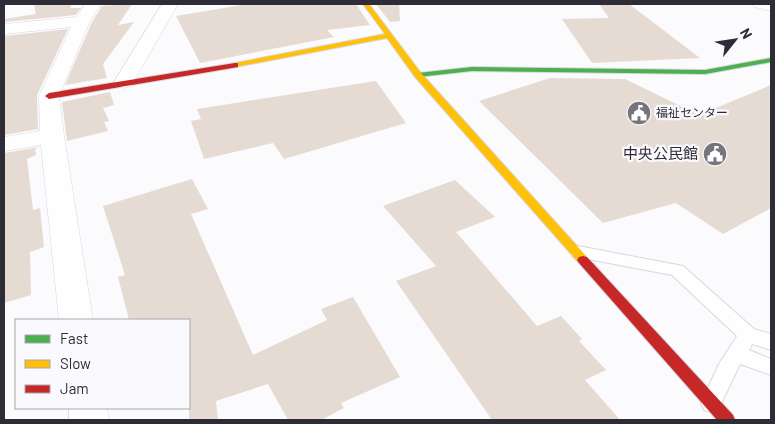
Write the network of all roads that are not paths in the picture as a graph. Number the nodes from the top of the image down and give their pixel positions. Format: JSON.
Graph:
{"nodes":[{"id":1,"x":170,"y":4,"type":"edge"},
{"id":2,"x":366,"y":4,"type":"edge"},
{"id":3,"x":760,"y":4,"type":"edge"},
{"id":4,"x":771,"y":6,"type":"edge"},
{"id":5,"x":88,"y":12,"type":"edge"},
{"id":6,"x":4,"y":29,"type":"edge"},
{"id":7,"x":388,"y":36,"type":"junction"},
{"id":8,"x":771,"y":60,"type":"edge"},
{"id":9,"x":418,"y":75,"type":"junction"},
{"id":10,"x":124,"y":82,"type":"junction"},
{"id":11,"x":49,"y":96,"type":"junction"},
{"id":12,"x":52,"y":136,"type":"junction"},
{"id":13,"x":4,"y":144,"type":"edge"},
{"id":14,"x":576,"y":252,"type":"junction"},
{"id":15,"x":76,"y":319,"type":"edge"},
{"id":16,"x":748,"y":335,"type":"junction"},
{"id":17,"x":771,"y":342,"type":"edge"},
{"id":18,"x":736,"y":354,"type":"junction"},
{"id":19,"x":771,"y":367,"type":"edge"},
{"id":20,"x":711,"y":403,"type":"junction"},
{"id":21,"x":726,"y":420,"type":"edge"}],
"edges":[{"from":1,"to":10,"type":"street"},
{"from":2,"to":7,"type":"street"},
{"from":3,"to":4,"type":"street"},
{"from":5,"to":6,"type":"street"},
{"from":5,"to":11,"type":"street"},
{"from":7,"to":9,"type":"street"},
{"from":7,"to":10,"type":"street"},
{"from":8,"to":9,"type":"street"},
{"from":9,"to":14,"type":"street"},
{"from":10,"to":11,"type":"street"},
{"from":11,"to":12,"type":"street"},
{"from":12,"to":13,"type":"street"},
{"from":12,"to":15,"type":"street"},
{"from":14,"to":16,"type":"lane"},
{"from":14,"to":20,"type":"street"},
{"from":16,"to":17,"type":"lane"},
{"from":16,"to":18,"type":"lane"},
{"from":18,"to":19,"type":"lane"},
{"from":18,"to":20,"type":"lane"},
{"from":20,"to":21,"type":"street"}]}
